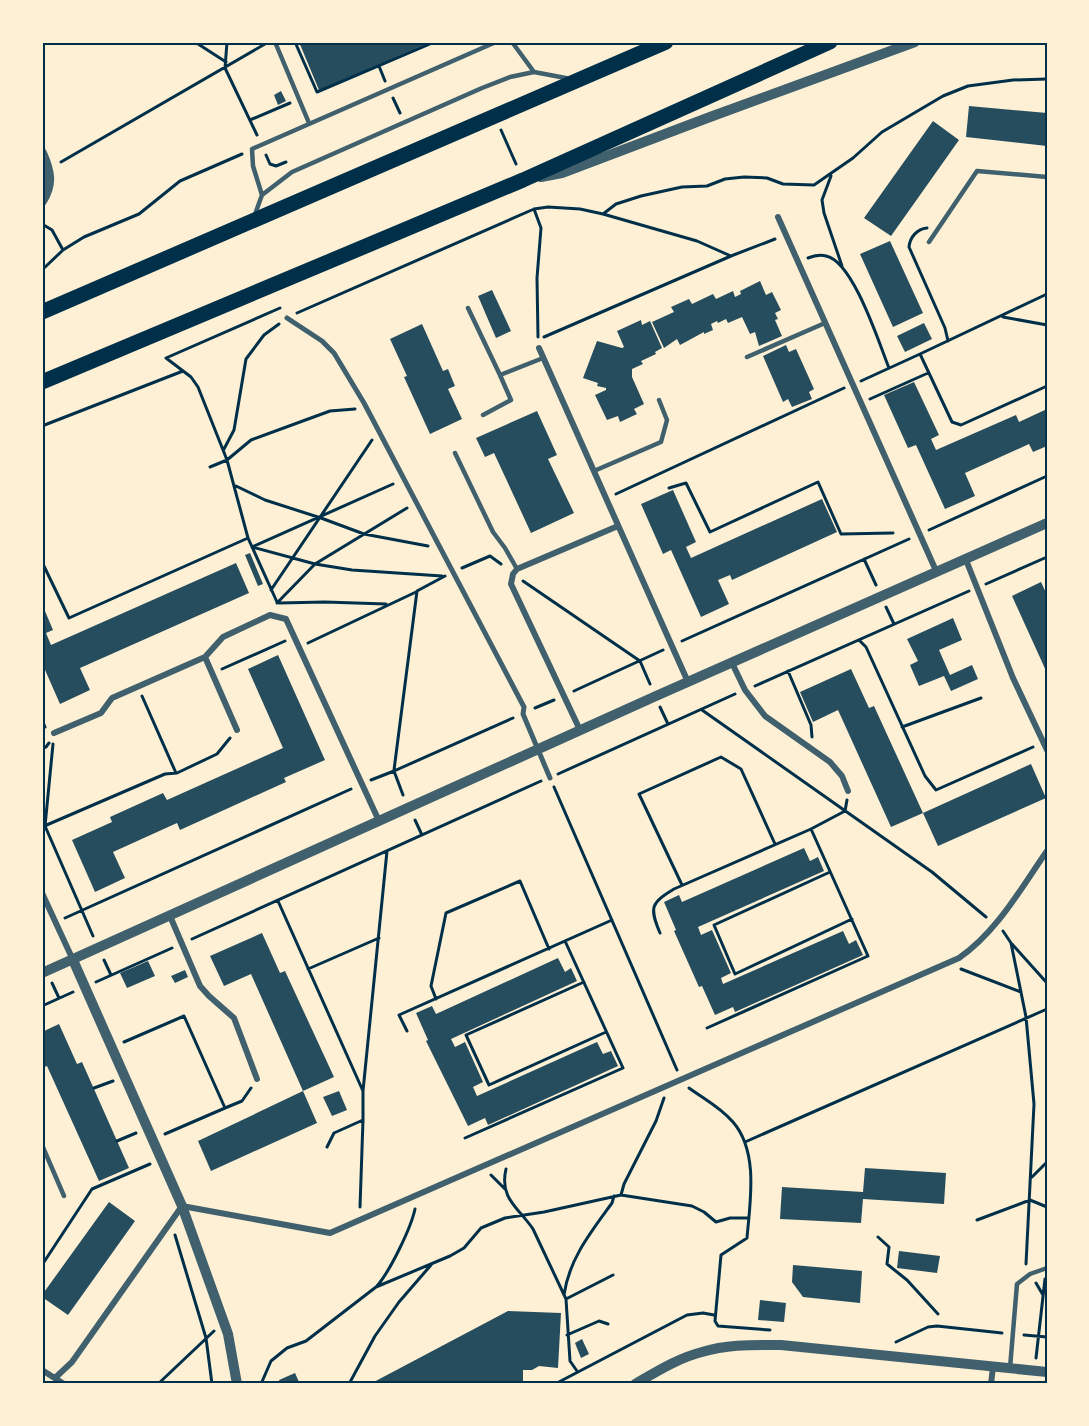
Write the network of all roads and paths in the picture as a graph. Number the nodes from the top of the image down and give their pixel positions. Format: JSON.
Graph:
{"nodes":[{"id":1,"x":195,"y":42,"type":"edge"},
{"id":2,"x":227,"y":42,"type":"edge"},
{"id":3,"x":268,"y":42,"type":"edge"},
{"id":4,"x":275,"y":42,"type":"edge"},
{"id":5,"x":295,"y":42,"type":"edge"},
{"id":6,"x":434,"y":42,"type":"edge"},
{"id":7,"x":496,"y":42,"type":"edge"},
{"id":8,"x":512,"y":42,"type":"edge"},
{"id":9,"x":660,"y":42,"type":"edge"},
{"id":10,"x":666,"y":42,"type":"edge"},
{"id":11,"x":830,"y":42,"type":"edge"},
{"id":12,"x":915,"y":42,"type":"edge"},
{"id":13,"x":640,"y":53,"type":"junction"},
{"id":14,"x":379,"y":66,"type":"junction"},
{"id":15,"x":534,"y":72,"type":"junction"},
{"id":16,"x":1047,"y":79,"type":"edge"},
{"id":17,"x":579,"y":80,"type":"junction"},
{"id":18,"x":389,"y":88,"type":"junction"},
{"id":19,"x":317,"y":93,"type":"junction"},
{"id":20,"x":299,"y":100,"type":"junction"},
{"id":21,"x":400,"y":112,"type":"dead end"},
{"id":22,"x":250,"y":120,"type":"dead end"},
{"id":23,"x":309,"y":123,"type":"junction"},
{"id":24,"x":499,"y":126,"type":"dead end"},
{"id":25,"x":252,"y":149,"type":"junction"},
{"id":26,"x":42,"y":153,"type":"edge"},
{"id":27,"x":516,"y":164,"type":"dead end"},
{"id":28,"x":49,"y":169,"type":"junction"},
{"id":29,"x":832,"y":174,"type":"junction"},
{"id":30,"x":1047,"y":177,"type":"edge"},
{"id":31,"x":523,"y":180,"type":"junction"},
{"id":32,"x":262,"y":195,"type":"junction"},
{"id":33,"x":42,"y":201,"type":"edge"},
{"id":34,"x":534,"y":209,"type":"junction"},
{"id":35,"x":603,"y":214,"type":"junction"},
{"id":36,"x":778,"y":217,"type":"dead end"},
{"id":37,"x":252,"y":222,"type":"junction"},
{"id":38,"x":42,"y":225,"type":"edge"},
{"id":39,"x":940,"y":225,"type":"junction"},
{"id":40,"x":785,"y":235,"type":"junction"},
{"id":41,"x":929,"y":242,"type":"dead end"},
{"id":42,"x":63,"y":250,"type":"junction"},
{"id":43,"x":731,"y":256,"type":"junction"},
{"id":44,"x":797,"y":262,"type":"junction"},
{"id":45,"x":842,"y":266,"type":"junction"},
{"id":46,"x":42,"y":270,"type":"edge"},
{"id":47,"x":1047,"y":294,"type":"edge"},
{"id":48,"x":468,"y":308,"type":"dead end"},
{"id":49,"x":42,"y":312,"type":"edge"},
{"id":50,"x":1001,"y":316,"type":"junction"},
{"id":51,"x":287,"y":318,"type":"junction"},
{"id":52,"x":825,"y":323,"type":"junction"},
{"id":53,"x":1047,"y":325,"type":"edge"},
{"id":54,"x":948,"y":341,"type":"junction"},
{"id":55,"x":539,"y":348,"type":"dead end"},
{"id":56,"x":920,"y":354,"type":"junction"},
{"id":57,"x":747,"y":357,"type":"dead end"},
{"id":58,"x":543,"y":358,"type":"junction"},
{"id":59,"x":889,"y":368,"type":"junction"},
{"id":60,"x":183,"y":371,"type":"junction"},
{"id":61,"x":928,"y":373,"type":"junction"},
{"id":62,"x":500,"y":375,"type":"junction"},
{"id":63,"x":42,"y":382,"type":"edge"},
{"id":64,"x":852,"y":385,"type":"junction"},
{"id":65,"x":1047,"y":386,"type":"edge"},
{"id":66,"x":658,"y":400,"type":"dead end"},
{"id":67,"x":861,"y":404,"type":"junction"},
{"id":68,"x":366,"y":407,"type":"junction"},
{"id":69,"x":483,"y":414,"type":"dead end"},
{"id":70,"x":42,"y":426,"type":"edge"},
{"id":71,"x":378,"y":431,"type":"junction"},
{"id":72,"x":224,"y":449,"type":"junction"},
{"id":73,"x":456,"y":453,"type":"dead end"},
{"id":74,"x":227,"y":460,"type":"junction"},
{"id":75,"x":210,"y":467,"type":"dead end"},
{"id":76,"x":594,"y":471,"type":"junction"},
{"id":77,"x":1047,"y":476,"type":"edge"},
{"id":78,"x":403,"y":479,"type":"junction"},
{"id":79,"x":236,"y":486,"type":"junction"},
{"id":80,"x":669,"y":488,"type":"dead end"},
{"id":81,"x":606,"y":499,"type":"junction"},
{"id":82,"x":411,"y":505,"type":"dead end"},
{"id":83,"x":321,"y":518,"type":"junction"},
{"id":84,"x":1047,"y":523,"type":"edge"},
{"id":85,"x":618,"y":526,"type":"junction"},
{"id":86,"x":893,"y":533,"type":"dead end"},
{"id":87,"x":364,"y":534,"type":"junction"},
{"id":88,"x":919,"y":534,"type":"junction"},
{"id":89,"x":248,"y":538,"type":"junction"},
{"id":90,"x":252,"y":547,"type":"junction"},
{"id":91,"x":439,"y":548,"type":"junction"},
{"id":92,"x":1047,"y":557,"type":"edge"},
{"id":93,"x":294,"y":558,"type":"junction"},
{"id":94,"x":966,"y":560,"type":"junction"},
{"id":95,"x":42,"y":562,"type":"edge"},
{"id":96,"x":315,"y":564,"type":"junction"},
{"id":97,"x":43,"y":568,"type":"edge"},
{"id":98,"x":517,"y":569,"type":"junction"},
{"id":99,"x":936,"y":573,"type":"junction"},
{"id":100,"x":445,"y":576,"type":"dead end"},
{"id":101,"x":979,"y":587,"type":"junction"},
{"id":102,"x":272,"y":590,"type":"junction"},
{"id":103,"x":417,"y":591,"type":"dead end"},
{"id":104,"x":277,"y":603,"type":"junction"},
{"id":105,"x":389,"y":605,"type":"junction"},
{"id":106,"x":286,"y":619,"type":"junction"},
{"id":107,"x":859,"y":640,"type":"junction"},
{"id":108,"x":299,"y":645,"type":"junction"},
{"id":109,"x":672,"y":646,"type":"junction"},
{"id":110,"x":205,"y":657,"type":"junction"},
{"id":111,"x":640,"y":661,"type":"dead end"},
{"id":112,"x":732,"y":663,"type":"junction"},
{"id":113,"x":788,"y":671,"type":"junction"},
{"id":114,"x":212,"y":673,"type":"junction"},
{"id":115,"x":688,"y":682,"type":"junction"},
{"id":116,"x":138,"y":686,"type":"junction"},
{"id":117,"x":745,"y":690,"type":"junction"},
{"id":118,"x":981,"y":698,"type":"dead end"},
{"id":119,"x":702,"y":710,"type":"junction"},
{"id":120,"x":42,"y":720,"type":"edge"},
{"id":121,"x":903,"y":726,"type":"junction"},
{"id":122,"x":46,"y":730,"type":"dead end"},
{"id":123,"x":237,"y":730,"type":"joint"},
{"id":124,"x":581,"y":731,"type":"junction"},
{"id":125,"x":52,"y":736,"type":"joint"},
{"id":126,"x":1043,"y":743,"type":"junction"},
{"id":127,"x":813,"y":749,"type":"junction"},
{"id":128,"x":539,"y":750,"type":"junction"},
{"id":129,"x":1047,"y":750,"type":"edge"},
{"id":130,"x":177,"y":773,"type":"junction"},
{"id":131,"x":550,"y":777,"type":"junction"},
{"id":132,"x":362,"y":783,"type":"junction"},
{"id":133,"x":848,"y":791,"type":"joint"},
{"id":134,"x":408,"y":807,"type":"junction"},
{"id":135,"x":845,"y":811,"type":"junction"},
{"id":136,"x":379,"y":821,"type":"junction"},
{"id":137,"x":44,"y":826,"type":"edge"},
{"id":138,"x":811,"y":829,"type":"junction"},
{"id":139,"x":422,"y":835,"type":"junction"},
{"id":140,"x":775,"y":844,"type":"junction"},
{"id":141,"x":387,"y":850,"type":"junction"},
{"id":142,"x":1047,"y":851,"type":"edge"},
{"id":143,"x":830,"y":872,"type":"junction"},
{"id":144,"x":682,"y":885,"type":"junction"},
{"id":145,"x":42,"y":893,"type":"edge"},
{"id":146,"x":278,"y":901,"type":"junction"},
{"id":147,"x":81,"y":910,"type":"junction"},
{"id":148,"x":170,"y":916,"type":"junction"},
{"id":149,"x":65,"y":918,"type":"dead end"},
{"id":150,"x":852,"y":919,"type":"junction"},
{"id":151,"x":612,"y":920,"type":"junction"},
{"id":152,"x":995,"y":924,"type":"junction"},
{"id":153,"x":660,"y":933,"type":"dead end"},
{"id":154,"x":93,"y":936,"type":"dead end"},
{"id":155,"x":379,"y":938,"type":"junction"},
{"id":156,"x":565,"y":941,"type":"junction"},
{"id":157,"x":1011,"y":943,"type":"junction"},
{"id":158,"x":182,"y":944,"type":"junction"},
{"id":159,"x":549,"y":949,"type":"junction"},
{"id":160,"x":103,"y":956,"type":"dead end"},
{"id":161,"x":73,"y":960,"type":"junction"},
{"id":162,"x":947,"y":964,"type":"junction"},
{"id":163,"x":308,"y":969,"type":"junction"},
{"id":164,"x":42,"y":973,"type":"edge"},
{"id":165,"x":111,"y":975,"type":"junction"},
{"id":166,"x":51,"y":981,"type":"dead end"},
{"id":167,"x":584,"y":981,"type":"junction"},
{"id":168,"x":94,"y":982,"type":"dead end"},
{"id":169,"x":1047,"y":983,"type":"edge"},
{"id":170,"x":76,"y":990,"type":"dead end"},
{"id":171,"x":1021,"y":992,"type":"junction"},
{"id":172,"x":59,"y":998,"type":"junction"},
{"id":173,"x":436,"y":999,"type":"junction"},
{"id":174,"x":42,"y":1006,"type":"edge"},
{"id":175,"x":1047,"y":1009,"type":"edge"},
{"id":176,"x":1026,"y":1017,"type":"junction"},
{"id":177,"x":706,"y":1028,"type":"dead end"},
{"id":178,"x":407,"y":1031,"type":"dead end"},
{"id":179,"x":606,"y":1032,"type":"junction"},
{"id":180,"x":112,"y":1048,"type":"junction"},
{"id":181,"x":257,"y":1079,"type":"joint"},
{"id":182,"x":681,"y":1079,"type":"junction"},
{"id":183,"x":115,"y":1080,"type":"dead end"},
{"id":184,"x":94,"y":1088,"type":"dead end"},
{"id":185,"x":363,"y":1091,"type":"junction"},
{"id":186,"x":665,"y":1095,"type":"dead end"},
{"id":187,"x":225,"y":1108,"type":"junction"},
{"id":188,"x":363,"y":1120,"type":"junction"},
{"id":189,"x":138,"y":1132,"type":"dead end"},
{"id":190,"x":465,"y":1138,"type":"dead end"},
{"id":191,"x":153,"y":1139,"type":"junction"},
{"id":192,"x":117,"y":1141,"type":"dead end"},
{"id":193,"x":745,"y":1142,"type":"junction"},
{"id":194,"x":42,"y":1145,"type":"edge"},
{"id":195,"x":327,"y":1148,"type":"dead end"},
{"id":196,"x":512,"y":1153,"type":"junction"},
{"id":197,"x":1047,"y":1162,"type":"edge"},
{"id":198,"x":152,"y":1163,"type":"dead end"},
{"id":199,"x":479,"y":1168,"type":"junction"},
{"id":200,"x":1032,"y":1177,"type":"junction"},
{"id":201,"x":505,"y":1189,"type":"junction"},
{"id":202,"x":418,"y":1195,"type":"junction"},
{"id":203,"x":621,"y":1195,"type":"junction"},
{"id":204,"x":64,"y":1196,"type":"dead end"},
{"id":205,"x":614,"y":1196,"type":"junction"},
{"id":206,"x":1030,"y":1200,"type":"junction"},
{"id":207,"x":182,"y":1206,"type":"junction"},
{"id":208,"x":1047,"y":1207,"type":"edge"},
{"id":209,"x":521,"y":1215,"type":"junction"},
{"id":210,"x":749,"y":1218,"type":"junction"},
{"id":211,"x":978,"y":1220,"type":"dead end"},
{"id":212,"x":359,"y":1221,"type":"junction"},
{"id":213,"x":175,"y":1234,"type":"dead end"},
{"id":214,"x":878,"y":1238,"type":"dead end"},
{"id":215,"x":432,"y":1264,"type":"junction"},
{"id":216,"x":42,"y":1265,"type":"edge"},
{"id":217,"x":1047,"y":1268,"type":"edge"},
{"id":218,"x":1030,"y":1274,"type":"junction"},
{"id":219,"x":613,"y":1275,"type":"dead end"},
{"id":220,"x":376,"y":1287,"type":"junction"},
{"id":221,"x":1043,"y":1295,"type":"junction"},
{"id":222,"x":565,"y":1297,"type":"junction"},
{"id":223,"x":939,"y":1314,"type":"dead end"},
{"id":224,"x":714,"y":1315,"type":"junction"},
{"id":225,"x":224,"y":1322,"type":"junction"},
{"id":226,"x":608,"y":1324,"type":"dead end"},
{"id":227,"x":771,"y":1330,"type":"dead end"},
{"id":228,"x":1012,"y":1334,"type":"junction"},
{"id":229,"x":567,"y":1335,"type":"junction"},
{"id":230,"x":1038,"y":1336,"type":"junction"},
{"id":231,"x":1047,"y":1337,"type":"edge"},
{"id":232,"x":206,"y":1338,"type":"junction"},
{"id":233,"x":893,"y":1344,"type":"dead end"},
{"id":234,"x":993,"y":1367,"type":"junction"},
{"id":235,"x":1010,"y":1368,"type":"junction"},
{"id":236,"x":42,"y":1370,"type":"edge"},
{"id":237,"x":1034,"y":1371,"type":"junction"},
{"id":238,"x":577,"y":1372,"type":"junction"},
{"id":239,"x":1047,"y":1372,"type":"edge"},
{"id":240,"x":55,"y":1378,"type":"junction"},
{"id":241,"x":64,"y":1384,"type":"edge"},
{"id":242,"x":158,"y":1384,"type":"edge"},
{"id":243,"x":212,"y":1384,"type":"edge"},
{"id":244,"x":237,"y":1384,"type":"edge"},
{"id":245,"x":261,"y":1384,"type":"edge"},
{"id":246,"x":349,"y":1384,"type":"edge"},
{"id":247,"x":555,"y":1384,"type":"edge"},
{"id":248,"x":635,"y":1384,"type":"edge"},
{"id":249,"x":991,"y":1384,"type":"edge"}],
"edges":[{"from":1,"to":2,"type":"path"},
{"from":3,"to":28,"type":"path"},
{"from":4,"to":20,"type":"lane"},
{"from":5,"to":19,"type":"path"},
{"from":6,"to":14,"type":"path"},
{"from":7,"to":18,"type":"lane"},
{"from":8,"to":15,"type":"lane"},
{"from":9,"to":13,"type":"street"},
{"from":10,"to":13,"type":"main road"},
{"from":11,"to":31,"type":"main road"},
{"from":12,"to":31,"type":"street"},
{"from":13,"to":17,"type":"main road"},
{"from":14,"to":18,"type":"path"},
{"from":14,"to":19,"type":"path"},
{"from":15,"to":17,"type":"lane"},
{"from":15,"to":32,"type":"lane"},
{"from":16,"to":29,"type":"path"},
{"from":17,"to":37,"type":"main road"},
{"from":18,"to":21,"type":"path"},
{"from":18,"to":23,"type":"lane"},
{"from":19,"to":20,"type":"path"},
{"from":20,"to":22,"type":"path"},
{"from":20,"to":23,"type":"lane"},
{"from":23,"to":25,"type":"lane"},
{"from":24,"to":27,"type":"path"},
{"from":25,"to":32,"type":"lane"},
{"from":25,"to":42,"type":"path"},
{"from":26,"to":28,"type":"street"},
{"from":28,"to":33,"type":"street"},
{"from":29,"to":35,"type":"path"},
{"from":29,"to":45,"type":"path"},
{"from":30,"to":39,"type":"lane"},
{"from":31,"to":63,"type":"main road"},
{"from":32,"to":37,"type":"lane"},
{"from":34,"to":35,"type":"path"},
{"from":34,"to":43,"type":"path"},
{"from":34,"to":51,"type":"path"},
{"from":35,"to":43,"type":"path"},
{"from":36,"to":40,"type":"street"},
{"from":37,"to":49,"type":"main road"},
{"from":38,"to":42,"type":"path"},
{"from":39,"to":41,"type":"lane"},
{"from":39,"to":54,"type":"path"},
{"from":40,"to":43,"type":"path"},
{"from":40,"to":44,"type":"street"},
{"from":42,"to":46,"type":"path"},
{"from":44,"to":45,"type":"path"},
{"from":44,"to":52,"type":"street"},
{"from":45,"to":59,"type":"path"},
{"from":47,"to":50,"type":"path"},
{"from":48,"to":62,"type":"lane"},
{"from":50,"to":53,"type":"path"},
{"from":50,"to":54,"type":"path"},
{"from":51,"to":60,"type":"path"},
{"from":51,"to":68,"type":"street"},
{"from":51,"to":72,"type":"path"},
{"from":52,"to":57,"type":"lane"},
{"from":52,"to":64,"type":"street"},
{"from":54,"to":56,"type":"path"},
{"from":55,"to":58,"type":"street"},
{"from":56,"to":59,"type":"path"},
{"from":56,"to":61,"type":"path"},
{"from":58,"to":62,"type":"lane"},
{"from":58,"to":76,"type":"street"},
{"from":59,"to":64,"type":"path"},
{"from":60,"to":70,"type":"path"},
{"from":60,"to":72,"type":"path"},
{"from":61,"to":65,"type":"path"},
{"from":61,"to":67,"type":"path"},
{"from":62,"to":69,"type":"lane"},
{"from":64,"to":67,"type":"street"},
{"from":64,"to":81,"type":"path"},
{"from":66,"to":76,"type":"lane"},
{"from":67,"to":88,"type":"street"},
{"from":68,"to":71,"type":"street"},
{"from":68,"to":74,"type":"path"},
{"from":71,"to":78,"type":"street"},
{"from":71,"to":83,"type":"path"},
{"from":72,"to":74,"type":"path"},
{"from":73,"to":98,"type":"lane"},
{"from":74,"to":75,"type":"path"},
{"from":74,"to":79,"type":"path"},
{"from":76,"to":81,"type":"street"},
{"from":77,"to":88,"type":"path"},
{"from":78,"to":83,"type":"path"},
{"from":78,"to":91,"type":"street"},
{"from":79,"to":83,"type":"path"},
{"from":79,"to":89,"type":"path"},
{"from":80,"to":86,"type":"path"},
{"from":81,"to":85,"type":"street"},
{"from":82,"to":87,"type":"path"},
{"from":83,"to":87,"type":"path"},
{"from":83,"to":90,"type":"path"},
{"from":83,"to":93,"type":"path"},
{"from":84,"to":94,"type":"street"},
{"from":85,"to":98,"type":"street"},
{"from":85,"to":109,"type":"street"},
{"from":87,"to":91,"type":"path"},
{"from":87,"to":96,"type":"path"},
{"from":88,"to":99,"type":"street"},
{"from":88,"to":109,"type":"path"},
{"from":89,"to":90,"type":"path"},
{"from":89,"to":97,"type":"path"},
{"from":90,"to":93,"type":"path"},
{"from":90,"to":102,"type":"path"},
{"from":91,"to":128,"type":"street"},
{"from":92,"to":101,"type":"path"},
{"from":93,"to":96,"type":"path"},
{"from":93,"to":102,"type":"path"},
{"from":94,"to":99,"type":"street"},
{"from":94,"to":101,"type":"street"},
{"from":95,"to":97,"type":"path"},
{"from":96,"to":100,"type":"path"},
{"from":96,"to":104,"type":"path"},
{"from":98,"to":124,"type":"street"},
{"from":99,"to":112,"type":"street"},
{"from":101,"to":107,"type":"path"},
{"from":101,"to":126,"type":"street"},
{"from":102,"to":104,"type":"path"},
{"from":103,"to":105,"type":"path"},
{"from":104,"to":105,"type":"path"},
{"from":104,"to":106,"type":"path"},
{"from":105,"to":108,"type":"path"},
{"from":106,"to":108,"type":"street"},
{"from":106,"to":110,"type":"street"},
{"from":107,"to":113,"type":"path"},
{"from":107,"to":121,"type":"path"},
{"from":108,"to":114,"type":"path"},
{"from":108,"to":132,"type":"street"},
{"from":109,"to":111,"type":"path"},
{"from":109,"to":115,"type":"street"},
{"from":110,"to":114,"type":"street"},
{"from":110,"to":116,"type":"street"},
{"from":112,"to":115,"type":"street"},
{"from":112,"to":117,"type":"street"},
{"from":113,"to":117,"type":"path"},
{"from":113,"to":127,"type":"path"},
{"from":114,"to":123,"type":"street"},
{"from":115,"to":124,"type":"street"},
{"from":116,"to":125,"type":"street"},
{"from":116,"to":130,"type":"path"},
{"from":117,"to":119,"type":"path"},
{"from":117,"to":127,"type":"street"},
{"from":118,"to":121,"type":"path"},
{"from":119,"to":131,"type":"path"},
{"from":119,"to":135,"type":"path"},
{"from":120,"to":122,"type":"path"},
{"from":121,"to":126,"type":"path"},
{"from":123,"to":130,"type":"path"},
{"from":124,"to":128,"type":"street"},
{"from":125,"to":137,"type":"path"},
{"from":126,"to":129,"type":"street"},
{"from":127,"to":133,"type":"street"},
{"from":128,"to":131,"type":"street"},
{"from":128,"to":134,"type":"street"},
{"from":130,"to":137,"type":"path"},
{"from":131,"to":139,"type":"path"},
{"from":131,"to":151,"type":"path"},
{"from":132,"to":134,"type":"path"},
{"from":132,"to":136,"type":"street"},
{"from":132,"to":147,"type":"path"},
{"from":133,"to":135,"type":"path"},
{"from":134,"to":136,"type":"street"},
{"from":134,"to":139,"type":"path"},
{"from":135,"to":138,"type":"path"},
{"from":135,"to":152,"type":"path"},
{"from":136,"to":148,"type":"street"},
{"from":137,"to":147,"type":"path"},
{"from":138,"to":140,"type":"path"},
{"from":138,"to":143,"type":"path"},
{"from":139,"to":141,"type":"path"},
{"from":140,"to":144,"type":"path"},
{"from":140,"to":144,"type":"path"},
{"from":141,"to":146,"type":"path"},
{"from":141,"to":155,"type":"path"},
{"from":142,"to":152,"type":"street"},
{"from":143,"to":150,"type":"path"},
{"from":143,"to":150,"type":"path"},
{"from":144,"to":153,"type":"path"},
{"from":145,"to":161,"type":"street"},
{"from":146,"to":158,"type":"path"},
{"from":146,"to":163,"type":"path"},
{"from":147,"to":149,"type":"path"},
{"from":147,"to":154,"type":"path"},
{"from":148,"to":158,"type":"street"},
{"from":148,"to":161,"type":"street"},
{"from":150,"to":177,"type":"path"},
{"from":151,"to":156,"type":"path"},
{"from":151,"to":182,"type":"path"},
{"from":152,"to":157,"type":"path"},
{"from":152,"to":162,"type":"street"},
{"from":155,"to":163,"type":"path"},
{"from":155,"to":185,"type":"path"},
{"from":156,"to":159,"type":"path"},
{"from":156,"to":167,"type":"path"},
{"from":157,"to":169,"type":"path"},
{"from":157,"to":171,"type":"path"},
{"from":158,"to":165,"type":"path"},
{"from":158,"to":181,"type":"street"},
{"from":159,"to":173,"type":"path"},
{"from":159,"to":173,"type":"path"},
{"from":160,"to":165,"type":"path"},
{"from":161,"to":164,"type":"street"},
{"from":161,"to":180,"type":"street"},
{"from":162,"to":171,"type":"path"},
{"from":162,"to":182,"type":"street"},
{"from":163,"to":185,"type":"path"},
{"from":165,"to":168,"type":"path"},
{"from":166,"to":172,"type":"path"},
{"from":167,"to":179,"type":"path"},
{"from":167,"to":179,"type":"path"},
{"from":170,"to":172,"type":"path"},
{"from":171,"to":176,"type":"path"},
{"from":172,"to":174,"type":"path"},
{"from":173,"to":178,"type":"path"},
{"from":175,"to":176,"type":"path"},
{"from":176,"to":193,"type":"path"},
{"from":176,"to":200,"type":"path"},
{"from":179,"to":190,"type":"path"},
{"from":180,"to":187,"type":"path"},
{"from":180,"to":191,"type":"street"},
{"from":181,"to":187,"type":"path"},
{"from":182,"to":193,"type":"path"},
{"from":182,"to":196,"type":"street"},
{"from":183,"to":184,"type":"path"},
{"from":185,"to":188,"type":"path"},
{"from":186,"to":203,"type":"path"},
{"from":187,"to":191,"type":"path"},
{"from":188,"to":195,"type":"path"},
{"from":188,"to":212,"type":"path"},
{"from":189,"to":192,"type":"path"},
{"from":191,"to":207,"type":"street"},
{"from":193,"to":210,"type":"path"},
{"from":194,"to":204,"type":"lane"},
{"from":196,"to":199,"type":"street"},
{"from":196,"to":201,"type":"path"},
{"from":197,"to":200,"type":"path"},
{"from":198,"to":216,"type":"path"},
{"from":199,"to":201,"type":"path"},
{"from":199,"to":202,"type":"street"},
{"from":200,"to":206,"type":"path"},
{"from":201,"to":209,"type":"path"},
{"from":202,"to":212,"type":"street"},
{"from":202,"to":220,"type":"path"},
{"from":203,"to":205,"type":"path"},
{"from":203,"to":210,"type":"path"},
{"from":205,"to":209,"type":"path"},
{"from":205,"to":222,"type":"path"},
{"from":206,"to":208,"type":"path"},
{"from":206,"to":211,"type":"path"},
{"from":206,"to":218,"type":"path"},
{"from":207,"to":212,"type":"street"},
{"from":207,"to":225,"type":"street"},
{"from":207,"to":240,"type":"street"},
{"from":209,"to":215,"type":"path"},
{"from":209,"to":222,"type":"path"},
{"from":210,"to":224,"type":"path"},
{"from":213,"to":232,"type":"path"},
{"from":214,"to":223,"type":"path"},
{"from":215,"to":220,"type":"path"},
{"from":215,"to":246,"type":"path"},
{"from":217,"to":218,"type":"lane"},
{"from":217,"to":221,"type":"path"},
{"from":218,"to":221,"type":"path"},
{"from":218,"to":228,"type":"lane"},
{"from":219,"to":222,"type":"path"},
{"from":220,"to":245,"type":"path"},
{"from":221,"to":230,"type":"path"},
{"from":222,"to":229,"type":"path"},
{"from":224,"to":227,"type":"path"},
{"from":224,"to":238,"type":"path"},
{"from":225,"to":232,"type":"path"},
{"from":225,"to":244,"type":"street"},
{"from":226,"to":229,"type":"path"},
{"from":228,"to":230,"type":"path"},
{"from":228,"to":233,"type":"path"},
{"from":228,"to":235,"type":"lane"},
{"from":229,"to":238,"type":"path"},
{"from":230,"to":231,"type":"path"},
{"from":230,"to":237,"type":"path"},
{"from":232,"to":242,"type":"path"},
{"from":232,"to":243,"type":"path"},
{"from":234,"to":235,"type":"street"},
{"from":234,"to":248,"type":"street"},
{"from":234,"to":249,"type":"street"},
{"from":235,"to":237,"type":"street"},
{"from":236,"to":240,"type":"street"},
{"from":237,"to":239,"type":"street"},
{"from":238,"to":247,"type":"path"},
{"from":240,"to":241,"type":"street"}]}
